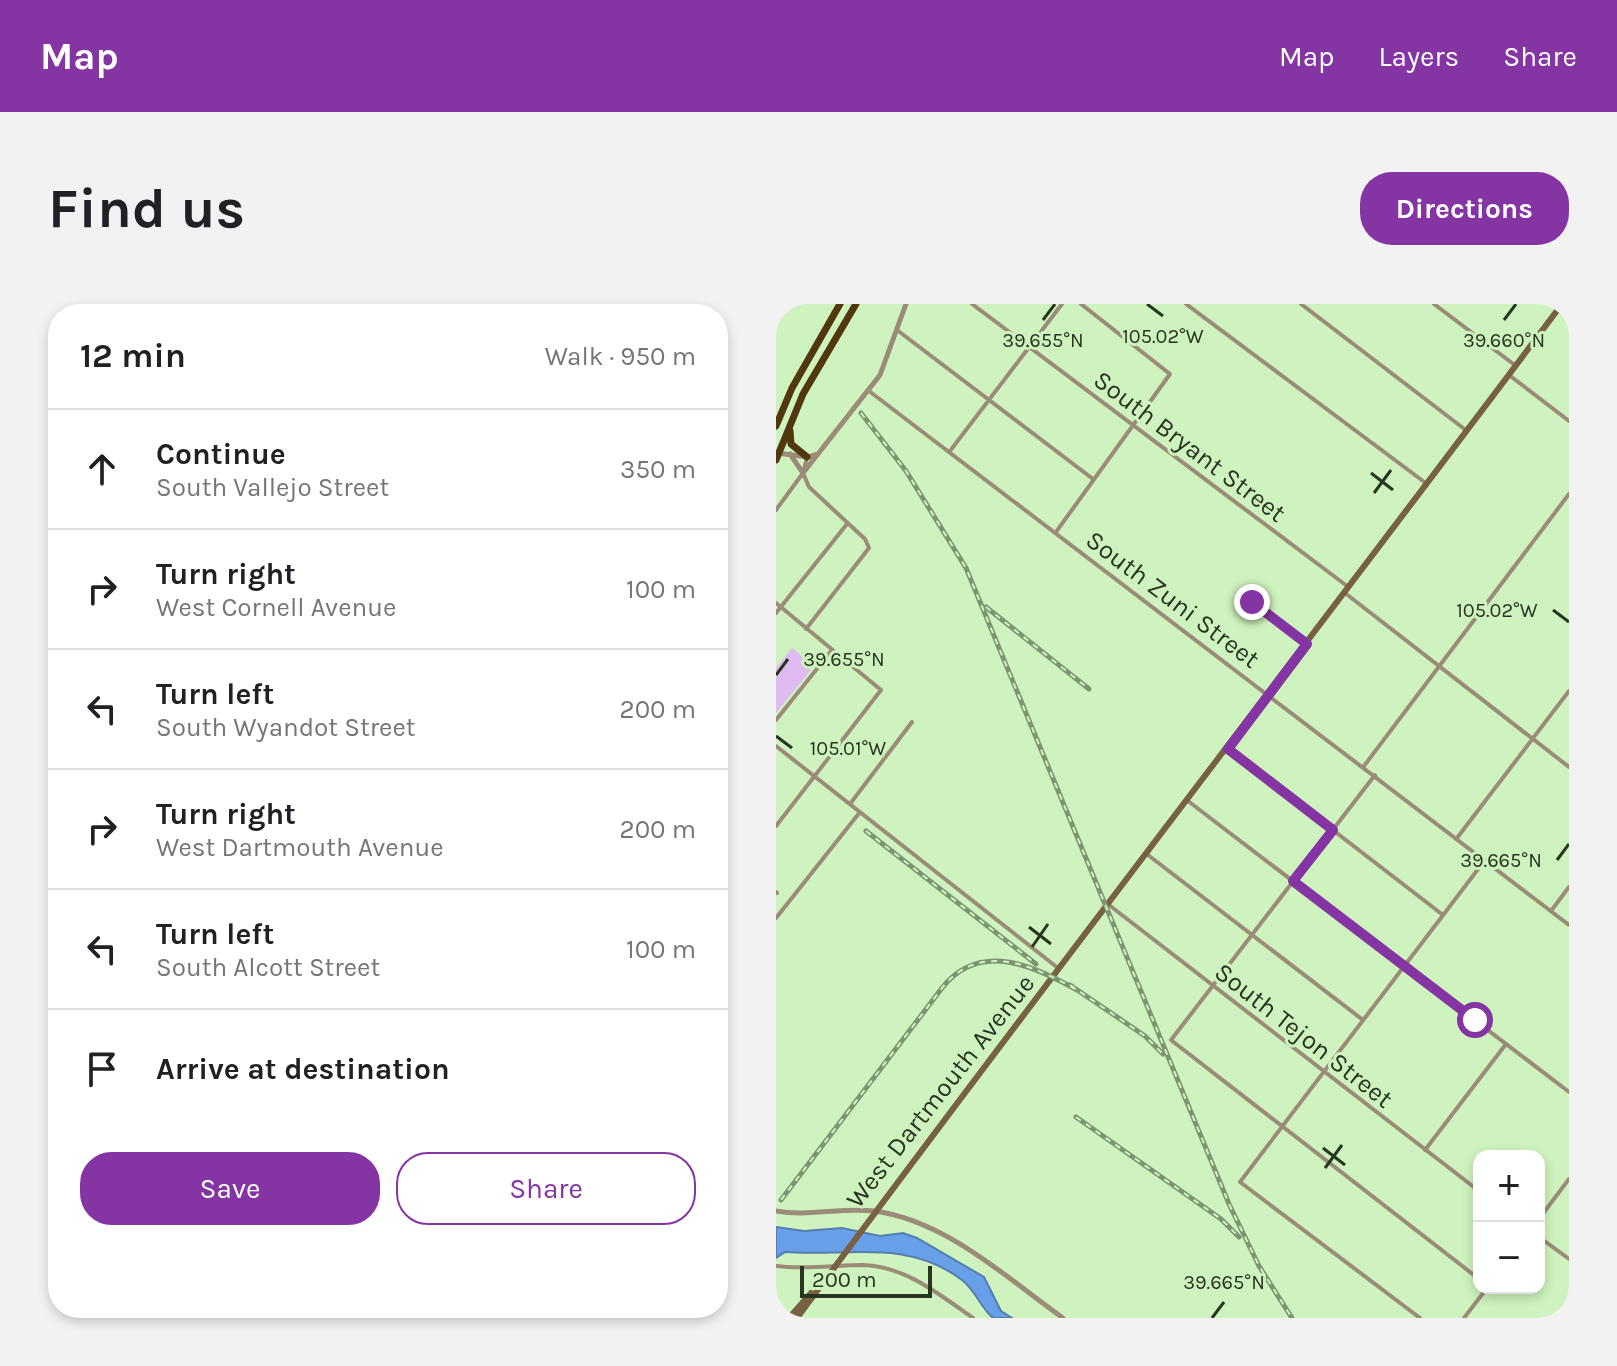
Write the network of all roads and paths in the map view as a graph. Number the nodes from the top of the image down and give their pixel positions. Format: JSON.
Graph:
{"nodes":[{"id":1,"x":840,"y":304,"type":"edge"},
{"id":2,"x":856,"y":304,"type":"edge"},
{"id":3,"x":906,"y":304,"type":"edge"},
{"id":4,"x":972,"y":304,"type":"edge"},
{"id":5,"x":1062,"y":304,"type":"edge"},
{"id":6,"x":1081,"y":304,"type":"edge"},
{"id":7,"x":1186,"y":304,"type":"edge"},
{"id":8,"x":1301,"y":304,"type":"edge"},
{"id":9,"x":1434,"y":304,"type":"edge"},
{"id":10,"x":1562,"y":304,"type":"edge"},
{"id":11,"x":897,"y":330,"type":"junction"},
{"id":12,"x":1029,"y":348,"type":"junction"},
{"id":13,"x":1516,"y":366,"type":"junction"},
{"id":14,"x":1509,"y":375,"type":"junction"},
{"id":15,"x":869,"y":391,"type":"junction"},
{"id":16,"x":787,"y":399,"type":"junction"},
{"id":17,"x":989,"y":400,"type":"junction"},
{"id":18,"x":795,"y":411,"type":"junction"},
{"id":19,"x":776,"y":419,"type":"edge"},
{"id":20,"x":1569,"y":421,"type":"edge"},
{"id":21,"x":1133,"y":425,"type":"junction"},
{"id":22,"x":776,"y":426,"type":"edge"},
{"id":23,"x":1467,"y":431,"type":"junction"},
{"id":24,"x":950,"y":451,"type":"junction"},
{"id":25,"x":777,"y":454,"type":"edge"},
{"id":26,"x":790,"y":454,"type":"junction"},
{"id":27,"x":819,"y":454,"type":"junction"},
{"id":28,"x":807,"y":457,"type":"junction"},
{"id":29,"x":803,"y":473,"type":"junction"},
{"id":30,"x":1093,"y":479,"type":"junction"},
{"id":31,"x":1427,"y":484,"type":"junction"},
{"id":32,"x":1569,"y":494,"type":"edge"},
{"id":33,"x":776,"y":510,"type":"edge"},
{"id":34,"x":847,"y":523,"type":"junction"},
{"id":35,"x":1056,"y":532,"type":"junction"},
{"id":36,"x":1347,"y":591,"type":"junction"},
{"id":37,"x":1252,"y":602,"type":"dead end"},
{"id":38,"x":778,"y":605,"type":"edge"},
{"id":39,"x":776,"y":613,"type":"edge"},
{"id":40,"x":806,"y":629,"type":"junction"},
{"id":41,"x":1307,"y":644,"type":"junction"},
{"id":42,"x":832,"y":649,"type":"junction"},
{"id":43,"x":1438,"y":667,"type":"junction"},
{"id":44,"x":1569,"y":691,"type":"edge"},
{"id":45,"x":1269,"y":694,"type":"junction"},
{"id":46,"x":776,"y":720,"type":"edge"},
{"id":47,"x":912,"y":722,"type":"dead end"},
{"id":48,"x":1533,"y":739,"type":"junction"},
{"id":49,"x":776,"y":746,"type":"edge"},
{"id":50,"x":1228,"y":749,"type":"junction"},
{"id":51,"x":1364,"y":766,"type":"junction"},
{"id":52,"x":1569,"y":767,"type":"edge"},
{"id":53,"x":1375,"y":775,"type":"junction"},
{"id":54,"x":815,"y":777,"type":"junction"},
{"id":55,"x":1188,"y":801,"type":"junction"},
{"id":56,"x":850,"y":804,"type":"junction"},
{"id":57,"x":860,"y":812,"type":"junction"},
{"id":58,"x":776,"y":826,"type":"edge"},
{"id":59,"x":1333,"y":830,"type":"junction"},
{"id":60,"x":1457,"y":838,"type":"junction"},
{"id":61,"x":1148,"y":855,"type":"junction"},
{"id":62,"x":1485,"y":860,"type":"junction"},
{"id":63,"x":1293,"y":881,"type":"junction"},
{"id":64,"x":1569,"y":887,"type":"edge"},
{"id":65,"x":1109,"y":905,"type":"junction"},
{"id":66,"x":1551,"y":911,"type":"junction"},
{"id":67,"x":1443,"y":915,"type":"junction"},
{"id":68,"x":776,"y":918,"type":"edge"},
{"id":69,"x":1569,"y":925,"type":"edge"},
{"id":70,"x":1252,"y":935,"type":"junction"},
{"id":71,"x":1404,"y":966,"type":"junction"},
{"id":72,"x":1060,"y":969,"type":"junction"},
{"id":73,"x":1212,"y":987,"type":"junction"},
{"id":74,"x":1363,"y":1020,"type":"junction"},
{"id":75,"x":1506,"y":1044,"type":"junction"},
{"id":76,"x":1323,"y":1073,"type":"junction"},
{"id":77,"x":1569,"y":1092,"type":"edge"},
{"id":78,"x":1282,"y":1126,"type":"junction"},
{"id":79,"x":1425,"y":1150,"type":"junction"},
{"id":80,"x":1569,"y":1179,"type":"edge"},
{"id":81,"x":1473,"y":1186,"type":"edge"},
{"id":82,"x":776,"y":1211,"type":"edge"},
{"id":83,"x":1545,"y":1211,"type":"edge"},
{"id":84,"x":870,"y":1214,"type":"junction"},
{"id":85,"x":1545,"y":1241,"type":"edge"},
{"id":86,"x":1569,"y":1259,"type":"edge"},
{"id":87,"x":834,"y":1264,"type":"junction"},
{"id":88,"x":776,"y":1266,"type":"edge"},
{"id":89,"x":1473,"y":1274,"type":"edge"},
{"id":90,"x":814,"y":1291,"type":"junction"},
{"id":91,"x":1482,"y":1294,"type":"edge"},
{"id":92,"x":792,"y":1318,"type":"edge"},
{"id":93,"x":973,"y":1318,"type":"edge"},
{"id":94,"x":1063,"y":1318,"type":"edge"},
{"id":95,"x":1420,"y":1318,"type":"edge"},
{"id":96,"x":1464,"y":1318,"type":"edge"}],
"edges":[{"from":1,"to":16,"type":"highway"},
{"from":2,"to":18,"type":"highway"},
{"from":3,"to":11,"type":"street"},
{"from":4,"to":12,"type":"street","name":"South Bryant Street"},
{"from":5,"to":12,"type":"street"},
{"from":6,"to":21,"type":"street"},
{"from":7,"to":31,"type":"street"},
{"from":8,"to":23,"type":"street"},
{"from":9,"to":13,"type":"street"},
{"from":10,"to":13,"type":"main road","name":"West Dartmouth Avenue"},
{"from":11,"to":15,"type":"street"},
{"from":11,"to":17,"type":"street"},
{"from":12,"to":17,"type":"street"},
{"from":12,"to":21,"type":"street","name":"South Bryant Street"},
{"from":13,"to":14,"type":"main road","name":"West Dartmouth Avenue"},
{"from":14,"to":20,"type":"street"},
{"from":14,"to":23,"type":"main road","name":"West Dartmouth Avenue"},
{"from":15,"to":24,"type":"street","name":"South Zuni Street"},
{"from":15,"to":27,"type":"street"},
{"from":16,"to":19,"type":"highway"},
{"from":16,"to":22,"type":"highway"},
{"from":17,"to":24,"type":"street"},
{"from":17,"to":30,"type":"street"},
{"from":18,"to":25,"type":"highway"},
{"from":18,"to":28,"type":"highway"},
{"from":21,"to":30,"type":"street"},
{"from":21,"to":36,"type":"street","name":"South Bryant Street"},
{"from":23,"to":31,"type":"main road","name":"West Dartmouth Avenue"},
{"from":24,"to":35,"type":"street","name":"South Zuni Street"},
{"from":25,"to":26,"type":"street"},
{"from":26,"to":28,"type":"street"},
{"from":26,"to":29,"type":"street"},
{"from":27,"to":28,"type":"street"},
{"from":27,"to":29,"type":"street"},
{"from":28,"to":29,"type":"street"},
{"from":29,"to":33,"type":"street"},
{"from":29,"to":34,"type":"street"},
{"from":30,"to":35,"type":"street"},
{"from":31,"to":36,"type":"main road","name":"West Dartmouth Avenue"},
{"from":32,"to":43,"type":"street"},
{"from":34,"to":38,"type":"street"},
{"from":34,"to":40,"type":"street"},
{"from":35,"to":45,"type":"street","name":"South Zuni Street"},
{"from":36,"to":41,"type":"main road","name":"West Dartmouth Avenue"},
{"from":36,"to":43,"type":"street","name":"South Bryant Street"},
{"from":37,"to":41,"type":"street"},
{"from":38,"to":39,"type":"street"},
{"from":38,"to":40,"type":"street"},
{"from":40,"to":42,"type":"street"},
{"from":41,"to":45,"type":"main road","name":"West Dartmouth Avenue"},
{"from":42,"to":46,"type":"street"},
{"from":42,"to":54,"type":"street"},
{"from":43,"to":48,"type":"street","name":"South Bryant Street"},
{"from":43,"to":51,"type":"street"},
{"from":44,"to":48,"type":"street"},
{"from":45,"to":50,"type":"main road","name":"West Dartmouth Avenue"},
{"from":45,"to":51,"type":"street","name":"South Zuni Street"},
{"from":47,"to":56,"type":"street"},
{"from":48,"to":52,"type":"street","name":"South Bryant Street"},
{"from":48,"to":60,"type":"street"},
{"from":49,"to":54,"type":"street"},
{"from":50,"to":55,"type":"main road","name":"West Dartmouth Avenue"},
{"from":50,"to":59,"type":"street"},
{"from":51,"to":53,"type":"street","name":"South Zuni Street"},
{"from":53,"to":59,"type":"street"},
{"from":53,"to":60,"type":"street","name":"South Zuni Street"},
{"from":54,"to":56,"type":"street"},
{"from":54,"to":58,"type":"street"},
{"from":55,"to":61,"type":"main road","name":"West Dartmouth Avenue"},
{"from":55,"to":63,"type":"street"},
{"from":56,"to":57,"type":"street"},
{"from":57,"to":68,"type":"street"},
{"from":57,"to":72,"type":"street"},
{"from":59,"to":63,"type":"street"},
{"from":59,"to":67,"type":"street"},
{"from":60,"to":62,"type":"street","name":"South Zuni Street"},
{"from":61,"to":65,"type":"main road","name":"West Dartmouth Avenue"},
{"from":61,"to":70,"type":"street"},
{"from":62,"to":66,"type":"street","name":"South Zuni Street"},
{"from":62,"to":67,"type":"street"},
{"from":63,"to":70,"type":"street"},
{"from":63,"to":71,"type":"street"},
{"from":64,"to":66,"type":"street"},
{"from":65,"to":72,"type":"main road","name":"West Dartmouth Avenue"},
{"from":65,"to":73,"type":"street","name":"South Tejon Street"},
{"from":66,"to":69,"type":"street","name":"South Zuni Street"},
{"from":67,"to":71,"type":"street"},
{"from":70,"to":73,"type":"street"},
{"from":70,"to":74,"type":"street"},
{"from":71,"to":74,"type":"street"},
{"from":71,"to":75,"type":"street"},
{"from":72,"to":84,"type":"main road","name":"West Dartmouth Avenue"},
{"from":73,"to":76,"type":"street","name":"South Tejon Street"},
{"from":73,"to":78,"type":"street"},
{"from":74,"to":76,"type":"street"},
{"from":75,"to":77,"type":"street"},
{"from":75,"to":79,"type":"street"},
{"from":76,"to":78,"type":"street"},
{"from":76,"to":79,"type":"street","name":"South Tejon Street"},
{"from":78,"to":89,"type":"street"},
{"from":78,"to":95,"type":"street"},
{"from":79,"to":81,"type":"street","name":"South Tejon Street"},
{"from":80,"to":83,"type":"street"},
{"from":82,"to":84,"type":"street"},
{"from":84,"to":87,"type":"main road","name":"West Dartmouth Avenue"},
{"from":84,"to":94,"type":"street"},
{"from":85,"to":86,"type":"street"},
{"from":87,"to":88,"type":"street"},
{"from":87,"to":90,"type":"main road","name":"West Dartmouth Avenue"},
{"from":87,"to":93,"type":"street"},
{"from":90,"to":92,"type":"main road","name":"West Dartmouth Avenue"},
{"from":90,"to":92,"type":"main road","name":"West Dartmouth Avenue"},
{"from":91,"to":96,"type":"street"}]}
